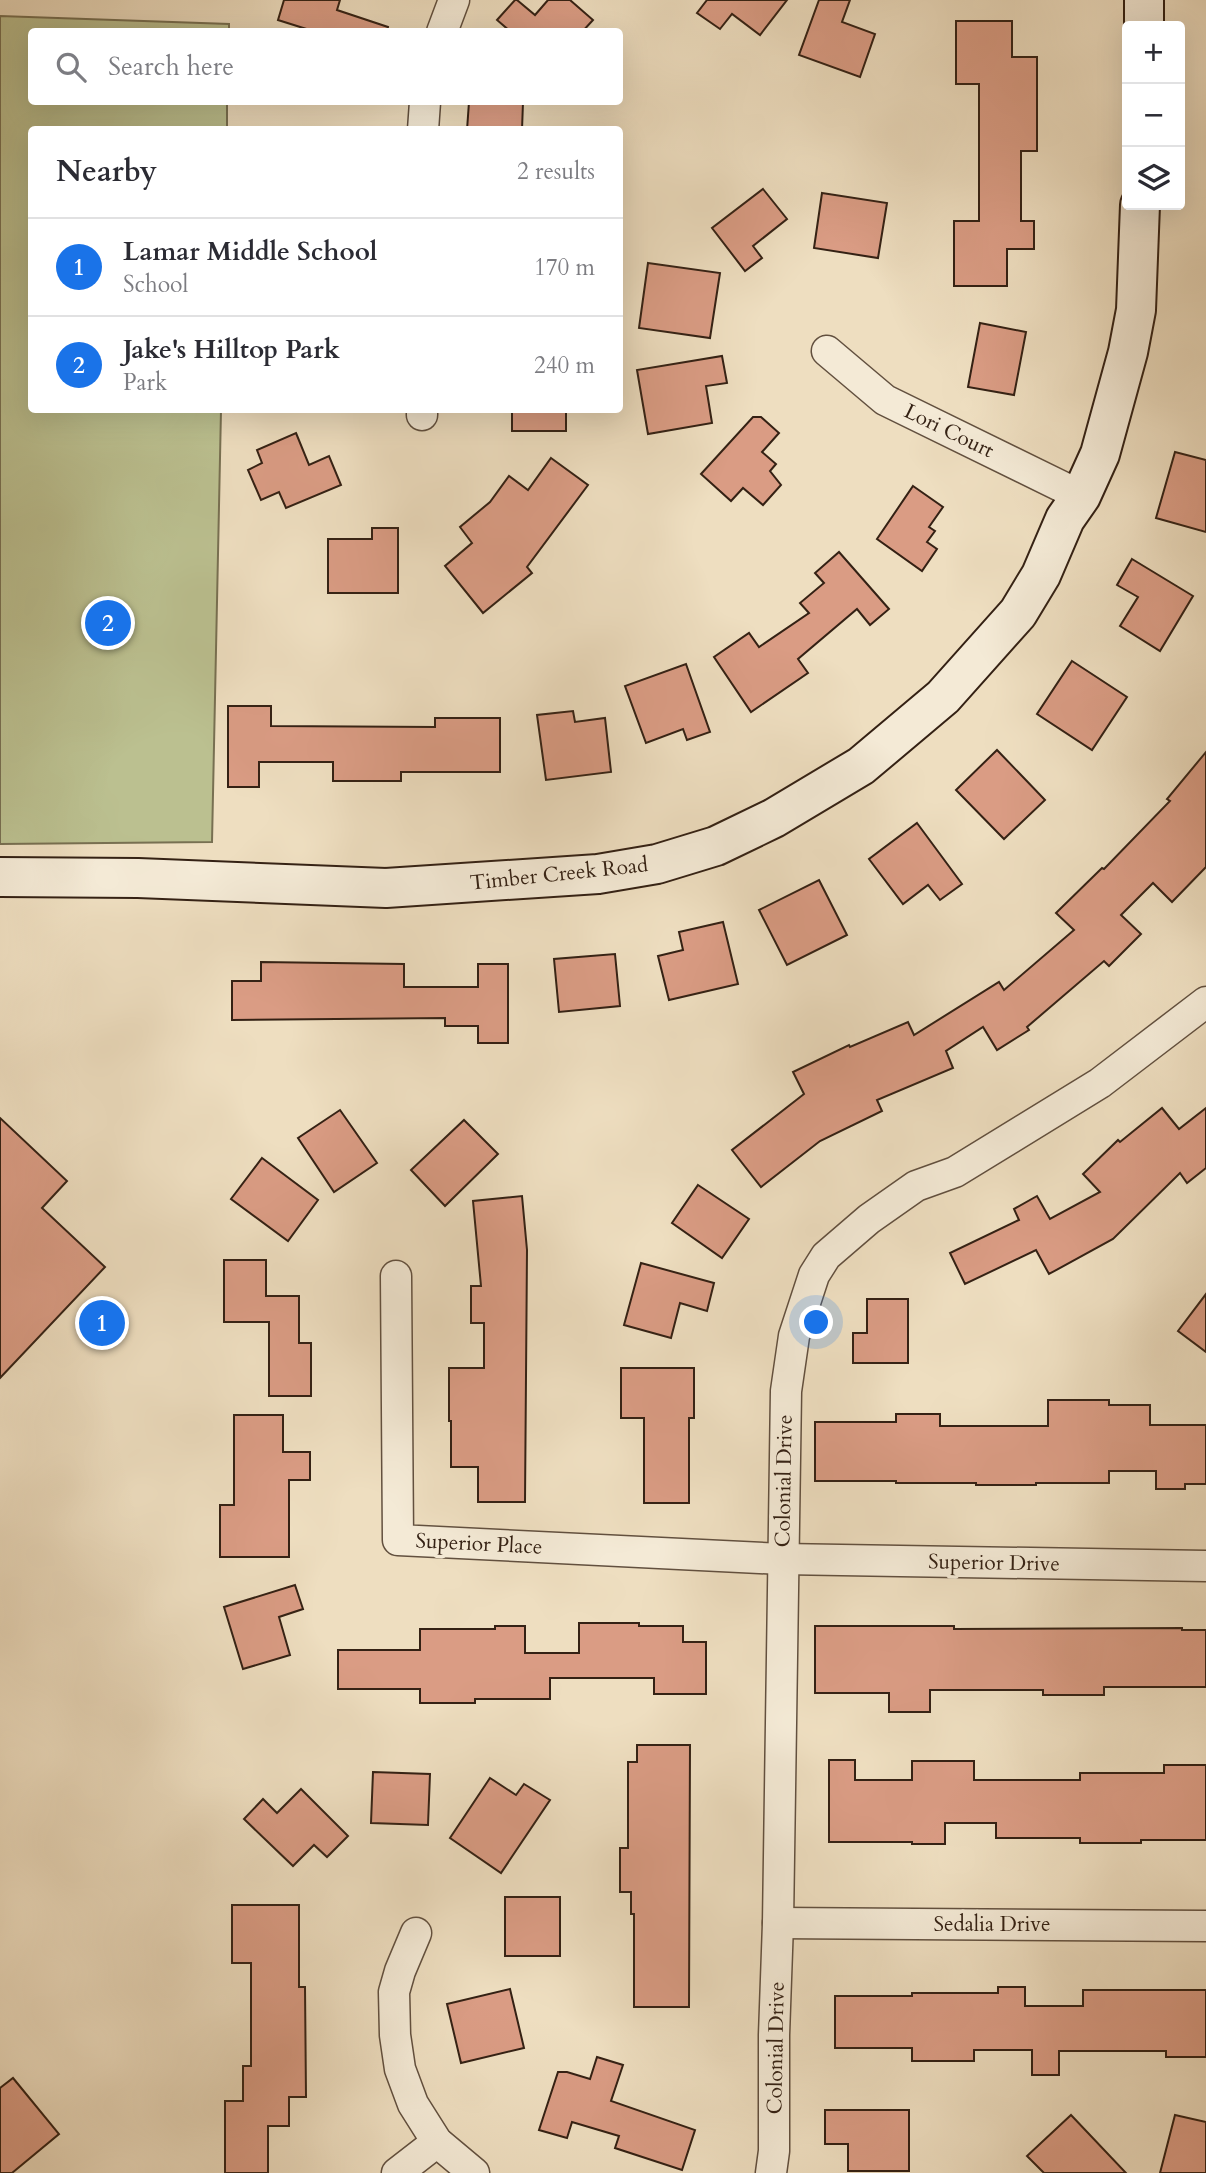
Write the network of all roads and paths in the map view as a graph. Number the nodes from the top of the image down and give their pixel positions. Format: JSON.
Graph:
{"nodes":[{"id":1,"x":454,"y":0,"type":"edge"},
{"id":2,"x":1143,"y":0,"type":"edge"},
{"id":3,"x":1143,"y":21,"type":"edge"},
{"id":4,"x":444,"y":28,"type":"edge"},
{"id":5,"x":425,"y":105,"type":"edge"},
{"id":6,"x":423,"y":126,"type":"edge"},
{"id":7,"x":1140,"y":210,"type":"edge"},
{"id":8,"x":827,"y":351,"type":"dead end"},
{"id":9,"x":1081,"y":496,"type":"junction"},
{"id":10,"x":0,"y":877,"type":"edge"},
{"id":11,"x":1206,"y":1002,"type":"edge"},
{"id":12,"x":396,"y":1276,"type":"dead end"},
{"id":13,"x":782,"y":1559,"type":"junction"},
{"id":14,"x":1206,"y":1566,"type":"edge"},
{"id":15,"x":778,"y":1923,"type":"junction"},
{"id":16,"x":1206,"y":1926,"type":"edge"},
{"id":17,"x":416,"y":1933,"type":"dead end"},
{"id":18,"x":437,"y":2142,"type":"junction"},
{"id":19,"x":397,"y":2173,"type":"edge"},
{"id":20,"x":474,"y":2173,"type":"edge"},
{"id":21,"x":771,"y":2173,"type":"edge"}],
"edges":[{"from":1,"to":4,"type":"street"},
{"from":2,"to":3,"type":"street"},
{"from":5,"to":6,"type":"street"},
{"from":7,"to":9,"type":"street","name":"Timber Creek Road"},
{"from":8,"to":9,"type":"street","name":"Lori Court"},
{"from":9,"to":10,"type":"street","name":"Timber Creek Road"},
{"from":11,"to":13,"type":"street","name":"Colonial Drive"},
{"from":12,"to":13,"type":"street","name":"Superior Place"},
{"from":13,"to":14,"type":"street","name":"Superior Drive"},
{"from":13,"to":15,"type":"street","name":"Colonial Drive"},
{"from":15,"to":16,"type":"street","name":"Sedalia Drive"},
{"from":15,"to":21,"type":"street","name":"Colonial Drive"},
{"from":17,"to":18,"type":"street"},
{"from":18,"to":19,"type":"street"},
{"from":18,"to":20,"type":"street"}]}
